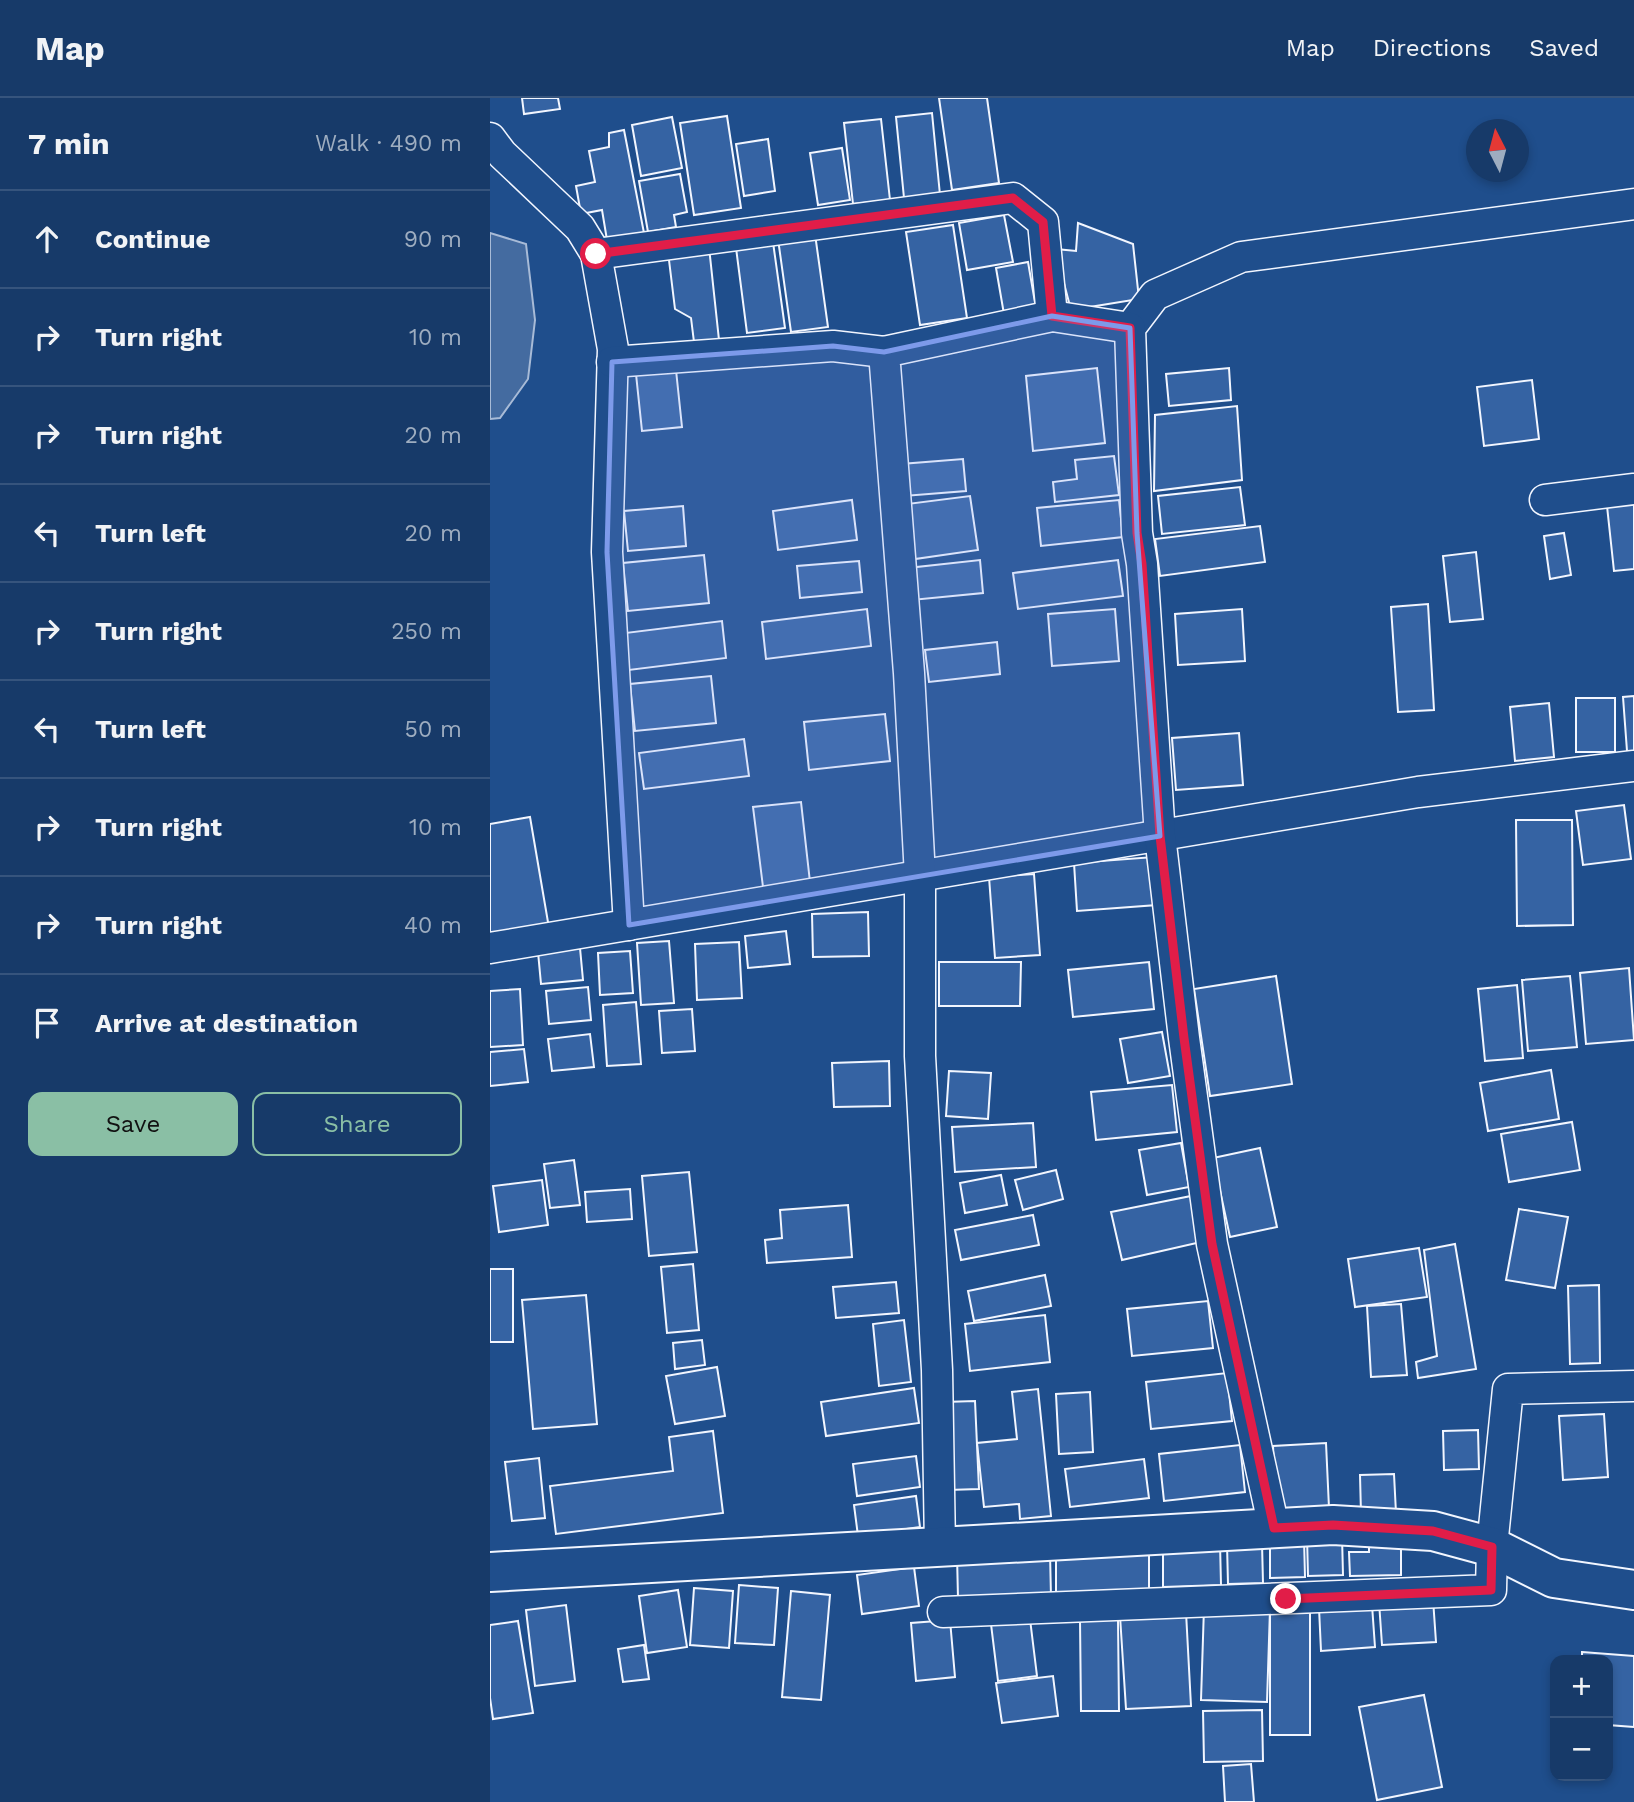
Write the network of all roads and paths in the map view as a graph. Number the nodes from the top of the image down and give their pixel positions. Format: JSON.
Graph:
{"nodes":[{"id":1,"x":490,"y":138,"type":"edge"},
{"id":2,"x":1634,"y":204,"type":"edge"},
{"id":3,"x":596,"y":254,"type":"junction"},
{"id":4,"x":1052,"y":316,"type":"junction"},
{"id":5,"x":1130,"y":328,"type":"junction"},
{"id":6,"x":884,"y":352,"type":"junction"},
{"id":7,"x":612,"y":362,"type":"junction"},
{"id":8,"x":1634,"y":489,"type":"edge"},
{"id":9,"x":1545,"y":500,"type":"dead end"},
{"id":10,"x":1634,"y":766,"type":"edge"},
{"id":11,"x":1160,"y":836,"type":"junction"},
{"id":12,"x":920,"y":876,"type":"junction"},
{"id":13,"x":629,"y":925,"type":"junction"},
{"id":14,"x":490,"y":948,"type":"edge"},
{"id":15,"x":1634,"y":1387,"type":"edge"},
{"id":16,"x":1274,"y":1528,"type":"junction"},
{"id":17,"x":940,"y":1547,"type":"junction"},
{"id":18,"x":1492,"y":1547,"type":"junction"},
{"id":19,"x":490,"y":1572,"type":"edge"},
{"id":20,"x":1634,"y":1590,"type":"edge"},
{"id":21,"x":943,"y":1612,"type":"dead end"}],
"edges":[{"from":1,"to":3,"type":"street"},
{"from":2,"to":5,"type":"street"},
{"from":3,"to":4,"type":"street"},
{"from":3,"to":7,"type":"street"},
{"from":4,"to":5,"type":"street"},
{"from":4,"to":6,"type":"street"},
{"from":5,"to":11,"type":"street"},
{"from":6,"to":7,"type":"street"},
{"from":6,"to":12,"type":"street"},
{"from":7,"to":13,"type":"street"},
{"from":8,"to":9,"type":"street"},
{"from":10,"to":11,"type":"street"},
{"from":11,"to":12,"type":"street"},
{"from":11,"to":16,"type":"street"},
{"from":12,"to":13,"type":"street"},
{"from":12,"to":17,"type":"street"},
{"from":13,"to":14,"type":"street"},
{"from":15,"to":18,"type":"street"},
{"from":16,"to":17,"type":"main road"},
{"from":16,"to":18,"type":"main road"},
{"from":17,"to":19,"type":"main road"},
{"from":18,"to":20,"type":"main road"},
{"from":18,"to":21,"type":"street"}]}
